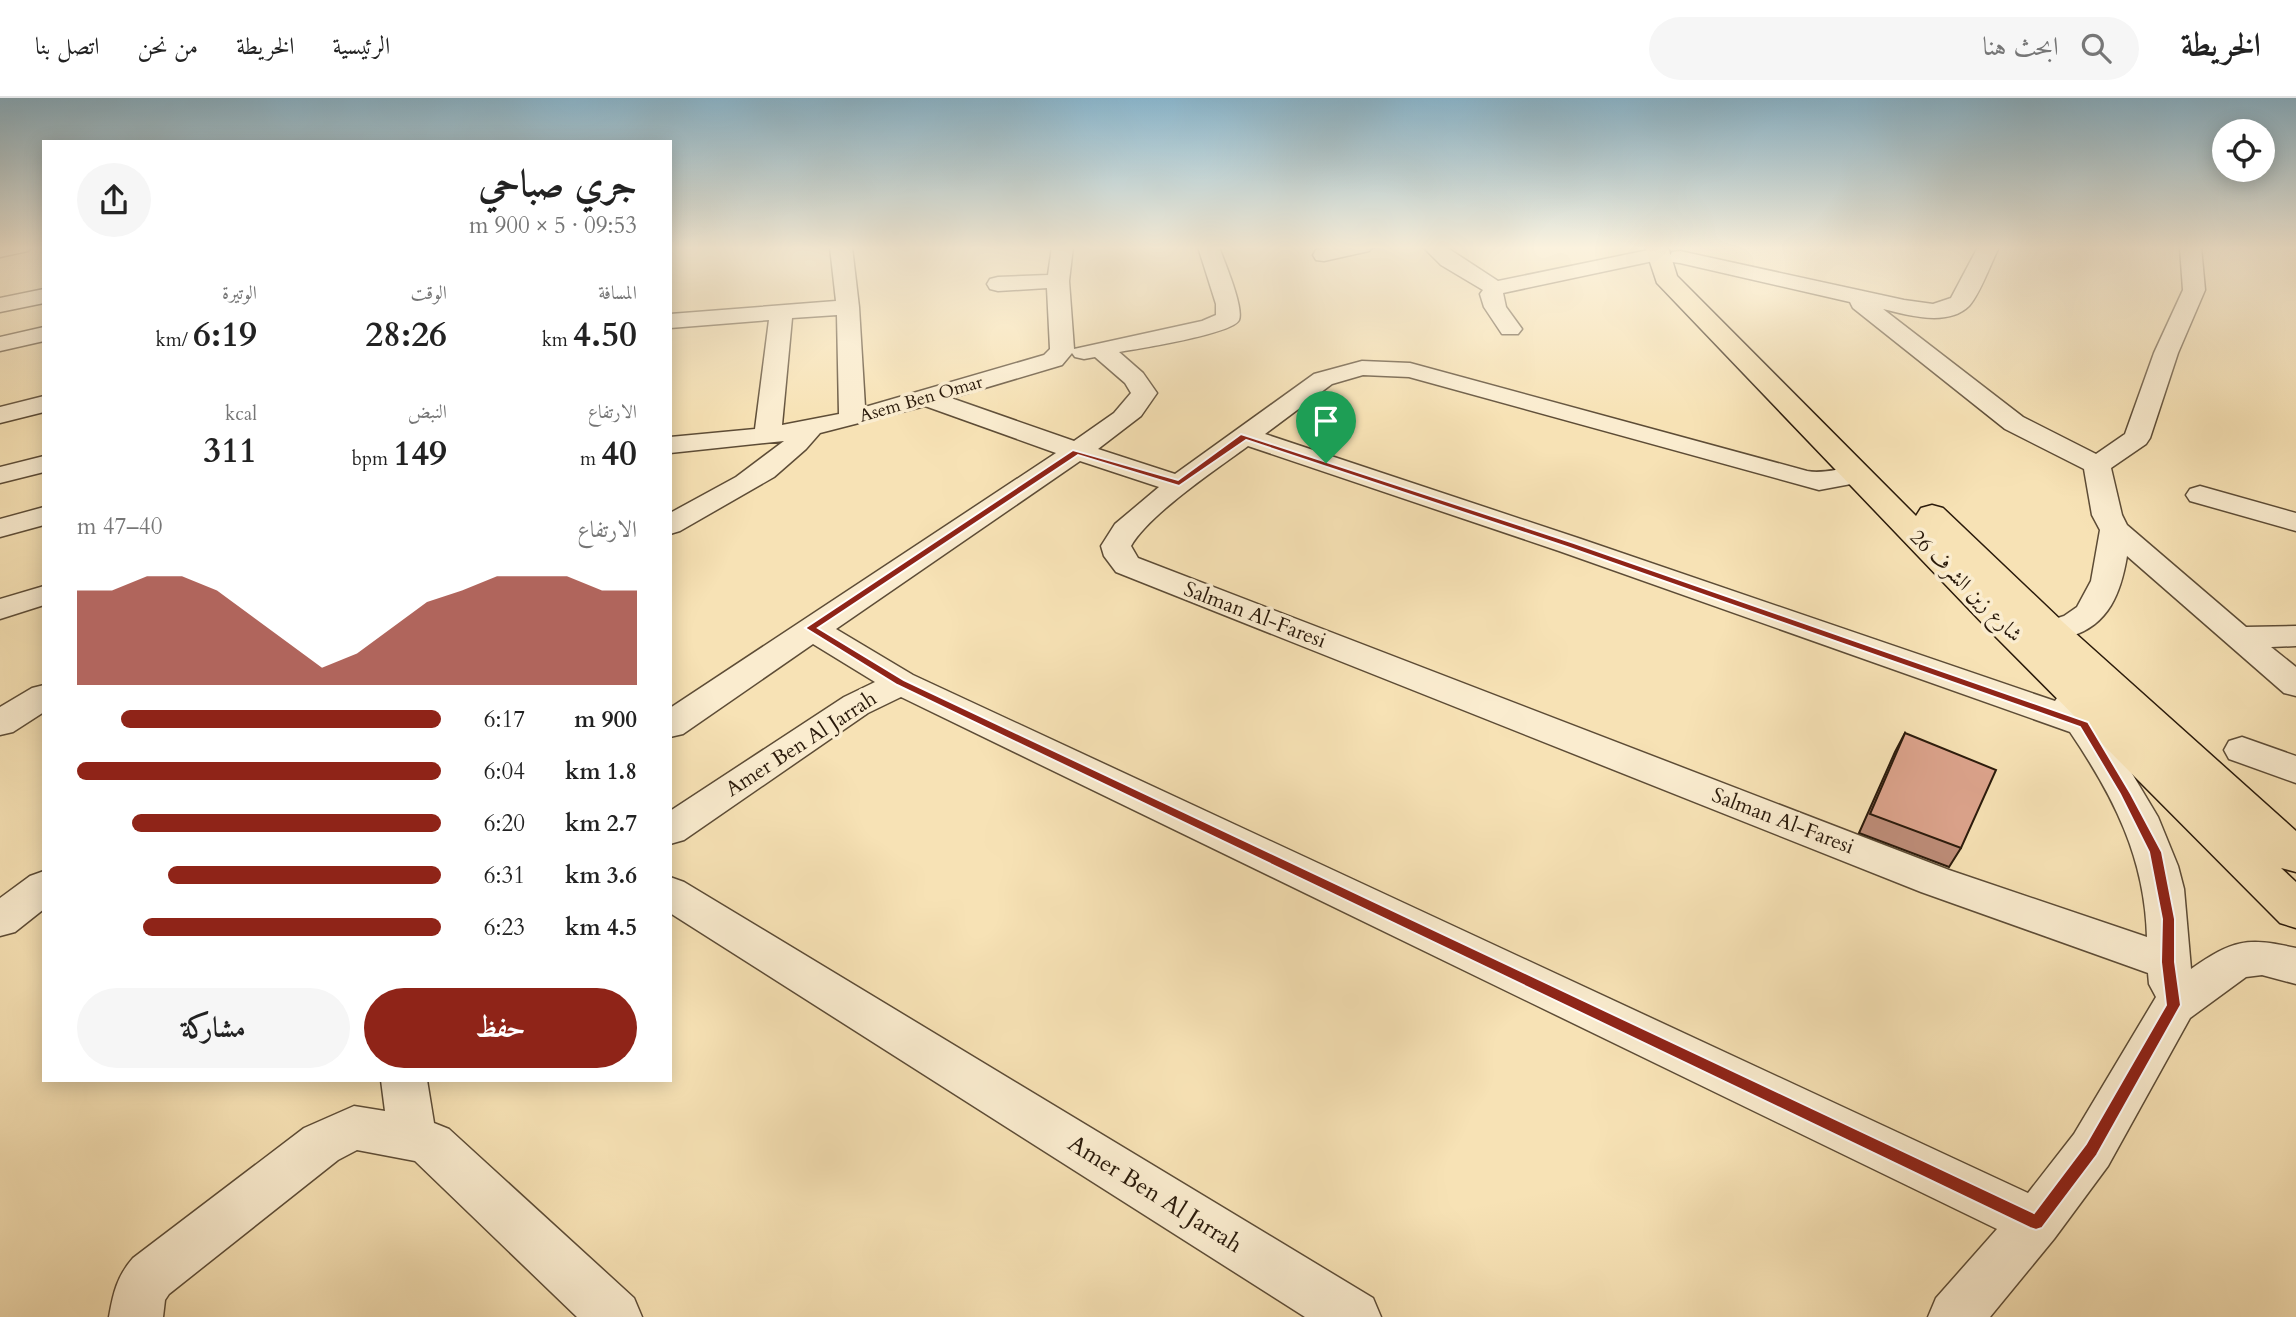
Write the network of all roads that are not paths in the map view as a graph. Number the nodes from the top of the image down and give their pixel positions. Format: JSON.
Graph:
{"nodes":[{"id":1,"x":848,"y":304,"type":"edge"},
{"id":2,"x":1059,"y":304,"type":"edge"},
{"id":3,"x":1227,"y":304,"type":"edge"},
{"id":4,"x":1494,"y":304,"type":"edge"},
{"id":5,"x":1691,"y":304,"type":"edge"},
{"id":6,"x":1714,"y":304,"type":"edge"},
{"id":7,"x":1863,"y":304,"type":"edge"},
{"id":8,"x":1891,"y":304,"type":"edge"},
{"id":9,"x":1958,"y":304,"type":"edge"},
{"id":10,"x":2188,"y":304,"type":"edge"},
{"id":11,"x":848,"y":307,"type":"junction"},
{"id":12,"x":780,"y":314,"type":"junction"},
{"id":13,"x":672,"y":321,"type":"edge"},
{"id":14,"x":0,"y":326,"type":"edge"},
{"id":15,"x":1510,"y":329,"type":"dead end"},
{"id":16,"x":42,"y":332,"type":"edge"},
{"id":17,"x":42,"y":333,"type":"edge"},
{"id":18,"x":0,"y":344,"type":"edge"},
{"id":19,"x":1100,"y":349,"type":"junction"},
{"id":20,"x":1058,"y":357,"type":"junction"},
{"id":21,"x":927,"y":398,"type":"junction"},
{"id":22,"x":42,"y":404,"type":"edge"},
{"id":23,"x":0,"y":415,"type":"edge"},
{"id":24,"x":852,"y":419,"type":"junction"},
{"id":25,"x":811,"y":427,"type":"junction"},
{"id":26,"x":768,"y":436,"type":"junction"},
{"id":27,"x":1244,"y":436,"type":"junction"},
{"id":28,"x":672,"y":445,"type":"edge"},
{"id":29,"x":1077,"y":452,"type":"junction"},
{"id":30,"x":42,"y":464,"type":"edge"},
{"id":31,"x":2096,"y":465,"type":"junction"},
{"id":32,"x":0,"y":475,"type":"edge"},
{"id":33,"x":1857,"y":475,"type":"junction"},
{"id":34,"x":1179,"y":484,"type":"junction"},
{"id":35,"x":2200,"y":495,"type":"dead end"},
{"id":36,"x":42,"y":517,"type":"edge"},
{"id":37,"x":2296,"y":522,"type":"edge"},
{"id":38,"x":672,"y":524,"type":"edge"},
{"id":39,"x":0,"y":528,"type":"edge"},
{"id":40,"x":2115,"y":530,"type":"junction"},
{"id":41,"x":2175,"y":584,"type":"junction"},
{"id":42,"x":2106,"y":586,"type":"junction"},
{"id":43,"x":42,"y":596,"type":"edge"},
{"id":44,"x":0,"y":609,"type":"edge"},
{"id":45,"x":2000,"y":620,"type":"junction"},
{"id":46,"x":811,"y":628,"type":"junction"},
{"id":47,"x":2051,"y":631,"type":"junction"},
{"id":48,"x":2296,"y":636,"type":"edge"},
{"id":49,"x":2239,"y":637,"type":"junction"},
{"id":50,"x":901,"y":683,"type":"junction"},
{"id":51,"x":2296,"y":685,"type":"edge"},
{"id":52,"x":42,"y":697,"type":"edge"},
{"id":53,"x":0,"y":723,"type":"edge"},
{"id":54,"x":672,"y":724,"type":"edge"},
{"id":55,"x":2084,"y":724,"type":"junction"},
{"id":56,"x":2242,"y":750,"type":"dead end"},
{"id":57,"x":2296,"y":770,"type":"edge"},
{"id":58,"x":672,"y":829,"type":"edge"},
{"id":59,"x":2296,"y":856,"type":"edge"},
{"id":60,"x":42,"y":888,"type":"edge"},
{"id":61,"x":672,"y":894,"type":"edge"},
{"id":62,"x":2296,"y":910,"type":"edge"},
{"id":63,"x":0,"y":920,"type":"edge"},
{"id":64,"x":2296,"y":966,"type":"edge"},
{"id":65,"x":2171,"y":984,"type":"junction"},
{"id":66,"x":404,"y":1082,"type":"edge"},
{"id":67,"x":412,"y":1137,"type":"junction"},
{"id":68,"x":2036,"y":1222,"type":"junction"},
{"id":69,"x":136,"y":1317,"type":"edge"},
{"id":70,"x":615,"y":1317,"type":"edge"},
{"id":71,"x":1354,"y":1317,"type":"edge"},
{"id":72,"x":1955,"y":1317,"type":"edge"}],
"edges":[{"from":1,"to":11,"type":"street"},
{"from":2,"to":20,"type":"street"},
{"from":3,"to":19,"type":"street","name":"Asem Ben Omar"},
{"from":4,"to":15,"type":"street"},
{"from":5,"to":33,"type":"main road","name":"شارع زين الشرف 26"},
{"from":6,"to":47,"type":"main road","name":"شارع زين الشرف 26"},
{"from":7,"to":31,"type":"street"},
{"from":8,"to":9,"type":"street"},
{"from":10,"to":31,"type":"street"},
{"from":11,"to":12,"type":"street"},
{"from":11,"to":24,"type":"street"},
{"from":12,"to":13,"type":"street"},
{"from":12,"to":26,"type":"street"},
{"from":14,"to":16,"type":"street"},
{"from":17,"to":18,"type":"street"},
{"from":19,"to":20,"type":"street","name":"Asem Ben Omar"},
{"from":19,"to":29,"type":"street"},
{"from":20,"to":21,"type":"street","name":"Asem Ben Omar"},
{"from":21,"to":24,"type":"street","name":"Asem Ben Omar"},
{"from":21,"to":29,"type":"street"},
{"from":22,"to":23,"type":"street"},
{"from":24,"to":25,"type":"street","name":"Asem Ben Omar"},
{"from":25,"to":26,"type":"street","name":"Asem Ben Omar"},
{"from":25,"to":38,"type":"street"},
{"from":26,"to":28,"type":"street","name":"Asem Ben Omar"},
{"from":27,"to":33,"type":"street","name":"Salman Al-Faresi"},
{"from":27,"to":34,"type":"street","name":"Salman Al-Faresi"},
{"from":27,"to":55,"type":"street"},
{"from":29,"to":34,"type":"street"},
{"from":29,"to":46,"type":"street"},
{"from":30,"to":32,"type":"street"},
{"from":31,"to":40,"type":"street"},
{"from":33,"to":45,"type":"main road","name":"شارع زين الشرف 26"},
{"from":34,"to":65,"type":"street","name":"Salman Al-Faresi"},
{"from":35,"to":37,"type":"street"},
{"from":36,"to":39,"type":"street"},
{"from":40,"to":41,"type":"street"},
{"from":40,"to":42,"type":"street"},
{"from":41,"to":42,"type":"street"},
{"from":41,"to":49,"type":"street"},
{"from":42,"to":47,"type":"street"},
{"from":43,"to":44,"type":"street"},
{"from":45,"to":55,"type":"street"},
{"from":45,"to":62,"type":"main road","name":"شارع زين الشرف 26"},
{"from":46,"to":50,"type":"street"},
{"from":46,"to":54,"type":"street"},
{"from":47,"to":59,"type":"main road","name":"شارع زين الشرف 26"},
{"from":48,"to":49,"type":"street"},
{"from":49,"to":51,"type":"street"},
{"from":50,"to":58,"type":"street","name":"Amer Ben Al Jarrah"},
{"from":50,"to":68,"type":"street","name":"Amer Ben Al Jarrah"},
{"from":52,"to":53,"type":"street"},
{"from":55,"to":65,"type":"street"},
{"from":56,"to":57,"type":"street"},
{"from":60,"to":63,"type":"street"},
{"from":61,"to":71,"type":"street","name":"Amer Ben Al Jarrah"},
{"from":64,"to":65,"type":"street"},
{"from":65,"to":68,"type":"street"},
{"from":66,"to":67,"type":"street"},
{"from":67,"to":69,"type":"street"},
{"from":67,"to":70,"type":"street"},
{"from":68,"to":72,"type":"street"}]}
